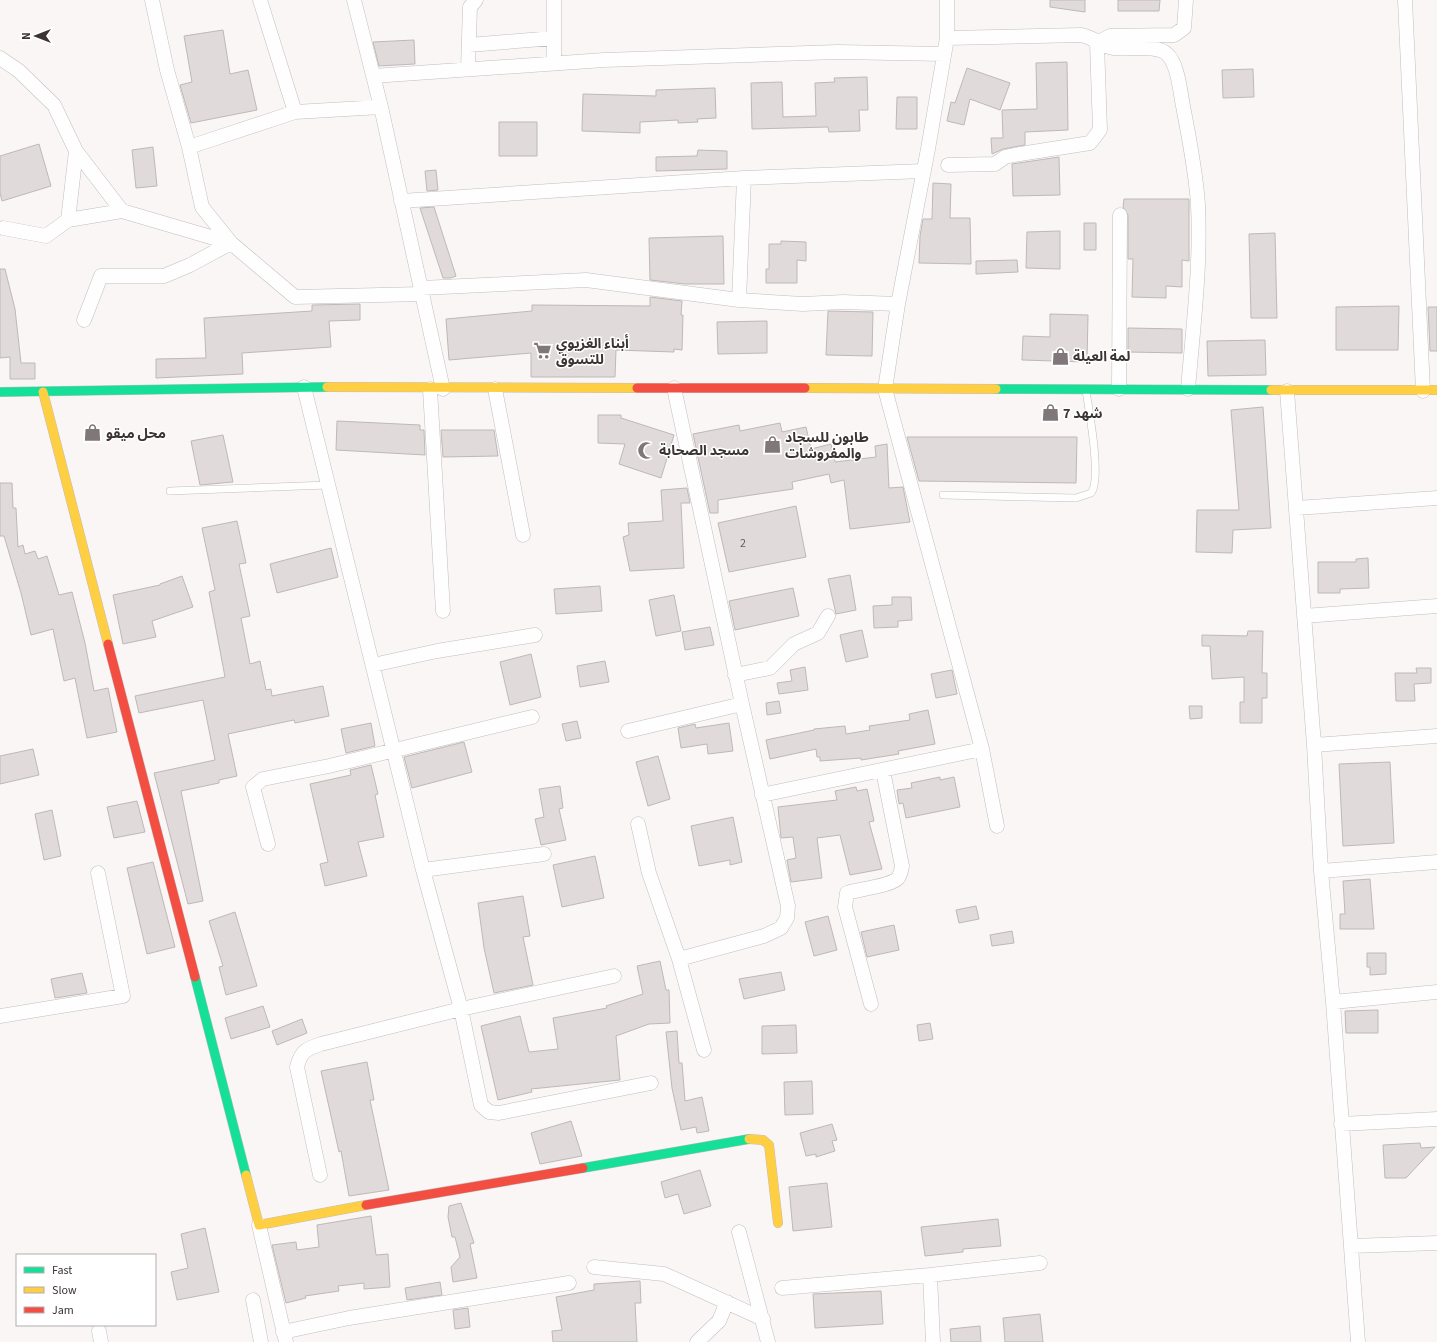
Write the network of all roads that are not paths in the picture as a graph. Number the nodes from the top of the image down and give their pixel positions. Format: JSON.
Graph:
{"nodes":[{"id":1,"x":152,"y":0,"type":"edge"},
{"id":2,"x":260,"y":0,"type":"edge"},
{"id":3,"x":354,"y":0,"type":"edge"},
{"id":4,"x":476,"y":0,"type":"edge"},
{"id":5,"x":554,"y":0,"type":"edge"},
{"id":6,"x":946,"y":0,"type":"edge"},
{"id":7,"x":1186,"y":0,"type":"edge"},
{"id":8,"x":1404,"y":0,"type":"edge"},
{"id":9,"x":554,"y":38,"type":"junction"},
{"id":10,"x":947,"y":38,"type":"junction"},
{"id":11,"x":1097,"y":42,"type":"junction"},
{"id":12,"x":469,"y":45,"type":"junction"},
{"id":13,"x":944,"y":54,"type":"junction"},
{"id":14,"x":0,"y":58,"type":"edge"},
{"id":15,"x":554,"y":63,"type":"junction"},
{"id":16,"x":468,"y":69,"type":"junction"},
{"id":17,"x":373,"y":76,"type":"junction"},
{"id":18,"x":381,"y":107,"type":"junction"},
{"id":19,"x":295,"y":112,"type":"junction"},
{"id":20,"x":189,"y":147,"type":"junction"},
{"id":21,"x":76,"y":151,"type":"junction"},
{"id":22,"x":948,"y":165,"type":"dead end"},
{"id":23,"x":924,"y":171,"type":"junction"},
{"id":24,"x":744,"y":178,"type":"junction"},
{"id":25,"x":400,"y":200,"type":"junction"},
{"id":26,"x":122,"y":211,"type":"junction"},
{"id":27,"x":1120,"y":215,"type":"dead end"},
{"id":28,"x":68,"y":220,"type":"junction"},
{"id":29,"x":3,"y":228,"type":"dead end"},
{"id":30,"x":231,"y":243,"type":"junction"},
{"id":31,"x":422,"y":291,"type":"junction"},
{"id":32,"x":739,"y":300,"type":"junction"},
{"id":33,"x":898,"y":304,"type":"junction"},
{"id":34,"x":84,"y":320,"type":"dead end"},
{"id":35,"x":304,"y":387,"type":"junction"},
{"id":36,"x":674,"y":388,"type":"junction"},
{"id":37,"x":436,"y":389,"type":"junction"},
{"id":38,"x":495,"y":389,"type":"junction"},
{"id":39,"x":885,"y":389,"type":"junction"},
{"id":40,"x":1086,"y":389,"type":"junction"},
{"id":41,"x":1119,"y":389,"type":"junction"},
{"id":42,"x":1188,"y":389,"type":"junction"},
{"id":43,"x":1287,"y":391,"type":"junction"},
{"id":44,"x":1430,"y":391,"type":"edge"},
{"id":45,"x":0,"y":392,"type":"edge"},
{"id":46,"x":43,"y":392,"type":"junction"},
{"id":47,"x":328,"y":485,"type":"junction"},
{"id":48,"x":170,"y":491,"type":"dead end"},
{"id":49,"x":943,"y":495,"type":"dead end"},
{"id":50,"x":1437,"y":498,"type":"edge"},
{"id":51,"x":1297,"y":508,"type":"junction"},
{"id":52,"x":523,"y":535,"type":"dead end"},
{"id":53,"x":1437,"y":606,"type":"edge"},
{"id":54,"x":443,"y":611,"type":"dead end"},
{"id":55,"x":828,"y":616,"type":"dead end"},
{"id":56,"x":1304,"y":616,"type":"junction"},
{"id":57,"x":535,"y":636,"type":"dead end"},
{"id":58,"x":373,"y":666,"type":"junction"},
{"id":59,"x":735,"y":674,"type":"junction"},
{"id":60,"x":742,"y":704,"type":"junction"},
{"id":61,"x":532,"y":717,"type":"dead end"},
{"id":62,"x":628,"y":731,"type":"dead end"},
{"id":63,"x":1437,"y":736,"type":"edge"},
{"id":64,"x":1314,"y":745,"type":"junction"},
{"id":65,"x":982,"y":749,"type":"junction"},
{"id":66,"x":394,"y":751,"type":"junction"},
{"id":67,"x":883,"y":771,"type":"junction"},
{"id":68,"x":762,"y":795,"type":"junction"},
{"id":69,"x":638,"y":824,"type":"dead end"},
{"id":70,"x":997,"y":826,"type":"dead end"},
{"id":71,"x":268,"y":844,"type":"dead end"},
{"id":72,"x":544,"y":854,"type":"dead end"},
{"id":73,"x":1437,"y":862,"type":"edge"},
{"id":74,"x":423,"y":870,"type":"junction"},
{"id":75,"x":1321,"y":870,"type":"junction"},
{"id":76,"x":98,"y":873,"type":"dead end"},
{"id":77,"x":679,"y":959,"type":"junction"},
{"id":78,"x":614,"y":976,"type":"dead end"},
{"id":79,"x":1437,"y":992,"type":"edge"},
{"id":80,"x":1333,"y":1002,"type":"junction"},
{"id":81,"x":871,"y":1004,"type":"dead end"},
{"id":82,"x":461,"y":1009,"type":"junction"},
{"id":83,"x":0,"y":1016,"type":"edge"},
{"id":84,"x":704,"y":1050,"type":"dead end"},
{"id":85,"x":651,"y":1083,"type":"dead end"},
{"id":86,"x":1437,"y":1119,"type":"edge"},
{"id":87,"x":1342,"y":1124,"type":"junction"},
{"id":88,"x":320,"y":1175,"type":"dead end"},
{"id":89,"x":778,"y":1223,"type":"dead end"},
{"id":90,"x":259,"y":1225,"type":"junction"},
{"id":91,"x":738,"y":1232,"type":"dead end"},
{"id":92,"x":1437,"y":1243,"type":"edge"},
{"id":93,"x":1351,"y":1246,"type":"junction"},
{"id":94,"x":1040,"y":1263,"type":"dead end"},
{"id":95,"x":594,"y":1267,"type":"dead end"},
{"id":96,"x":930,"y":1275,"type":"junction"},
{"id":97,"x":569,"y":1283,"type":"dead end"},
{"id":98,"x":782,"y":1288,"type":"dead end"},
{"id":99,"x":253,"y":1300,"type":"dead end"},
{"id":100,"x":727,"y":1302,"type":"junction"},
{"id":101,"x":763,"y":1319,"type":"junction"},
{"id":102,"x":284,"y":1337,"type":"edge"},
{"id":103,"x":261,"y":1342,"type":"edge"},
{"id":104,"x":697,"y":1342,"type":"edge"},
{"id":105,"x":768,"y":1342,"type":"edge"},
{"id":106,"x":933,"y":1342,"type":"edge"},
{"id":107,"x":1358,"y":1342,"type":"edge"}],
"edges":[{"from":1,"to":20,"type":"street"},
{"from":2,"to":19,"type":"street"},
{"from":3,"to":17,"type":"street"},
{"from":4,"to":12,"type":"street"},
{"from":5,"to":9,"type":"street"},
{"from":6,"to":10,"type":"street"},
{"from":7,"to":11,"type":"street"},
{"from":8,"to":44,"type":"street"},
{"from":9,"to":12,"type":"street"},
{"from":9,"to":15,"type":"street"},
{"from":10,"to":11,"type":"street"},
{"from":10,"to":13,"type":"street"},
{"from":11,"to":22,"type":"street"},
{"from":11,"to":42,"type":"street"},
{"from":12,"to":16,"type":"street"},
{"from":13,"to":15,"type":"street"},
{"from":13,"to":23,"type":"street"},
{"from":14,"to":21,"type":"street"},
{"from":15,"to":16,"type":"street"},
{"from":16,"to":17,"type":"street"},
{"from":17,"to":18,"type":"street"},
{"from":18,"to":19,"type":"street"},
{"from":18,"to":25,"type":"street"},
{"from":19,"to":20,"type":"street"},
{"from":20,"to":30,"type":"street"},
{"from":21,"to":26,"type":"street"},
{"from":21,"to":28,"type":"street"},
{"from":23,"to":24,"type":"street"},
{"from":23,"to":33,"type":"street"},
{"from":24,"to":25,"type":"street"},
{"from":24,"to":32,"type":"street"},
{"from":25,"to":31,"type":"street"},
{"from":26,"to":28,"type":"street"},
{"from":26,"to":30,"type":"street"},
{"from":27,"to":41,"type":"street"},
{"from":28,"to":29,"type":"street"},
{"from":30,"to":31,"type":"street"},
{"from":30,"to":34,"type":"street"},
{"from":31,"to":32,"type":"street"},
{"from":31,"to":37,"type":"street"},
{"from":32,"to":33,"type":"street"},
{"from":33,"to":39,"type":"street"},
{"from":35,"to":37,"type":"street"},
{"from":35,"to":46,"type":"street"},
{"from":35,"to":47,"type":"street"},
{"from":36,"to":38,"type":"street"},
{"from":36,"to":39,"type":"street"},
{"from":36,"to":59,"type":"street"},
{"from":37,"to":38,"type":"street"},
{"from":37,"to":54,"type":"street"},
{"from":38,"to":52,"type":"street"},
{"from":39,"to":40,"type":"street"},
{"from":39,"to":65,"type":"street"},
{"from":40,"to":41,"type":"street"},
{"from":40,"to":49,"type":"lane"},
{"from":41,"to":42,"type":"street"},
{"from":42,"to":43,"type":"street"},
{"from":43,"to":44,"type":"street"},
{"from":43,"to":51,"type":"street"},
{"from":45,"to":46,"type":"street"},
{"from":46,"to":90,"type":"street"},
{"from":47,"to":48,"type":"lane"},
{"from":47,"to":58,"type":"street"},
{"from":50,"to":51,"type":"street"},
{"from":51,"to":56,"type":"street"},
{"from":53,"to":56,"type":"street"},
{"from":55,"to":59,"type":"street"},
{"from":56,"to":64,"type":"street"},
{"from":57,"to":58,"type":"street"},
{"from":58,"to":66,"type":"street"},
{"from":59,"to":60,"type":"street"},
{"from":60,"to":62,"type":"street"},
{"from":60,"to":68,"type":"street"},
{"from":61,"to":66,"type":"street"},
{"from":63,"to":64,"type":"street"},
{"from":64,"to":75,"type":"street"},
{"from":65,"to":67,"type":"street"},
{"from":65,"to":70,"type":"street"},
{"from":66,"to":71,"type":"street"},
{"from":66,"to":74,"type":"street"},
{"from":67,"to":68,"type":"street"},
{"from":67,"to":81,"type":"street"},
{"from":68,"to":77,"type":"street"},
{"from":69,"to":77,"type":"street"},
{"from":72,"to":74,"type":"street"},
{"from":73,"to":75,"type":"street"},
{"from":74,"to":82,"type":"street"},
{"from":75,"to":80,"type":"street"},
{"from":76,"to":83,"type":"street"},
{"from":77,"to":84,"type":"street"},
{"from":78,"to":82,"type":"street"},
{"from":79,"to":80,"type":"street"},
{"from":80,"to":87,"type":"street"},
{"from":82,"to":85,"type":"street"},
{"from":82,"to":88,"type":"street"},
{"from":86,"to":87,"type":"street"},
{"from":87,"to":93,"type":"street"},
{"from":89,"to":90,"type":"street"},
{"from":90,"to":102,"type":"street"},
{"from":91,"to":101,"type":"street"},
{"from":92,"to":93,"type":"street"},
{"from":93,"to":107,"type":"street"},
{"from":94,"to":96,"type":"street"},
{"from":95,"to":100,"type":"street"},
{"from":96,"to":98,"type":"street"},
{"from":96,"to":106,"type":"street"},
{"from":97,"to":102,"type":"street"},
{"from":99,"to":103,"type":"street"},
{"from":100,"to":101,"type":"street"},
{"from":100,"to":104,"type":"street"},
{"from":101,"to":105,"type":"street"}]}
